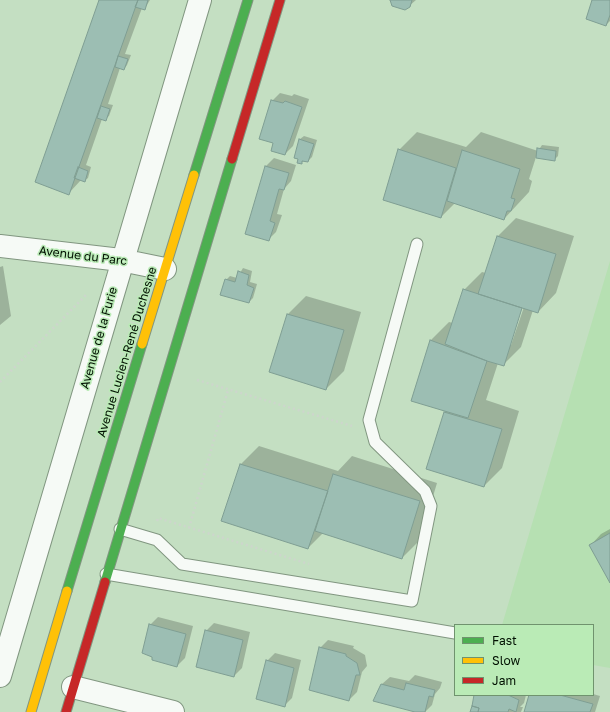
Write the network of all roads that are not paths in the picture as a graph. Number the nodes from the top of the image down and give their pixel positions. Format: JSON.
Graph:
{"nodes":[{"id":1,"x":200,"y":0,"type":"edge"},
{"id":2,"x":248,"y":0,"type":"edge"},
{"id":3,"x":280,"y":0,"type":"edge"},
{"id":4,"x":417,"y":244,"type":"dead end"},
{"id":5,"x":0,"y":246,"type":"edge"},
{"id":6,"x":122,"y":260,"type":"junction"},
{"id":7,"x":165,"y":269,"type":"junction"},
{"id":8,"x":120,"y":529,"type":"junction"},
{"id":9,"x":106,"y":574,"type":"junction"},
{"id":10,"x":454,"y":633,"type":"edge"},
{"id":11,"x":0,"y":676,"type":"edge"},
{"id":12,"x":73,"y":687,"type":"junction"},
{"id":13,"x":31,"y":712,"type":"edge"},
{"id":14,"x":66,"y":712,"type":"edge"},
{"id":15,"x":173,"y":712,"type":"edge"}],
"edges":[{"from":1,"to":6,"type":"street","name":"Avenue de la Furie"},
{"from":2,"to":7,"type":"main road","name":"Avenue Lucien-René Duchesne"},
{"from":3,"to":8,"type":"main road"},
{"from":4,"to":8,"type":"lane"},
{"from":5,"to":6,"type":"street","name":"Avenue du Parc"},
{"from":6,"to":7,"type":"street","name":"Avenue du Parc"},
{"from":6,"to":11,"type":"street","name":"Avenue de la Furie"},
{"from":7,"to":13,"type":"main road","name":"Avenue Lucien-René Duchesne"},
{"from":8,"to":9,"type":"main road"},
{"from":9,"to":10,"type":"lane"},
{"from":9,"to":12,"type":"main road"},
{"from":12,"to":14,"type":"main road"},
{"from":12,"to":15,"type":"street"}]}
